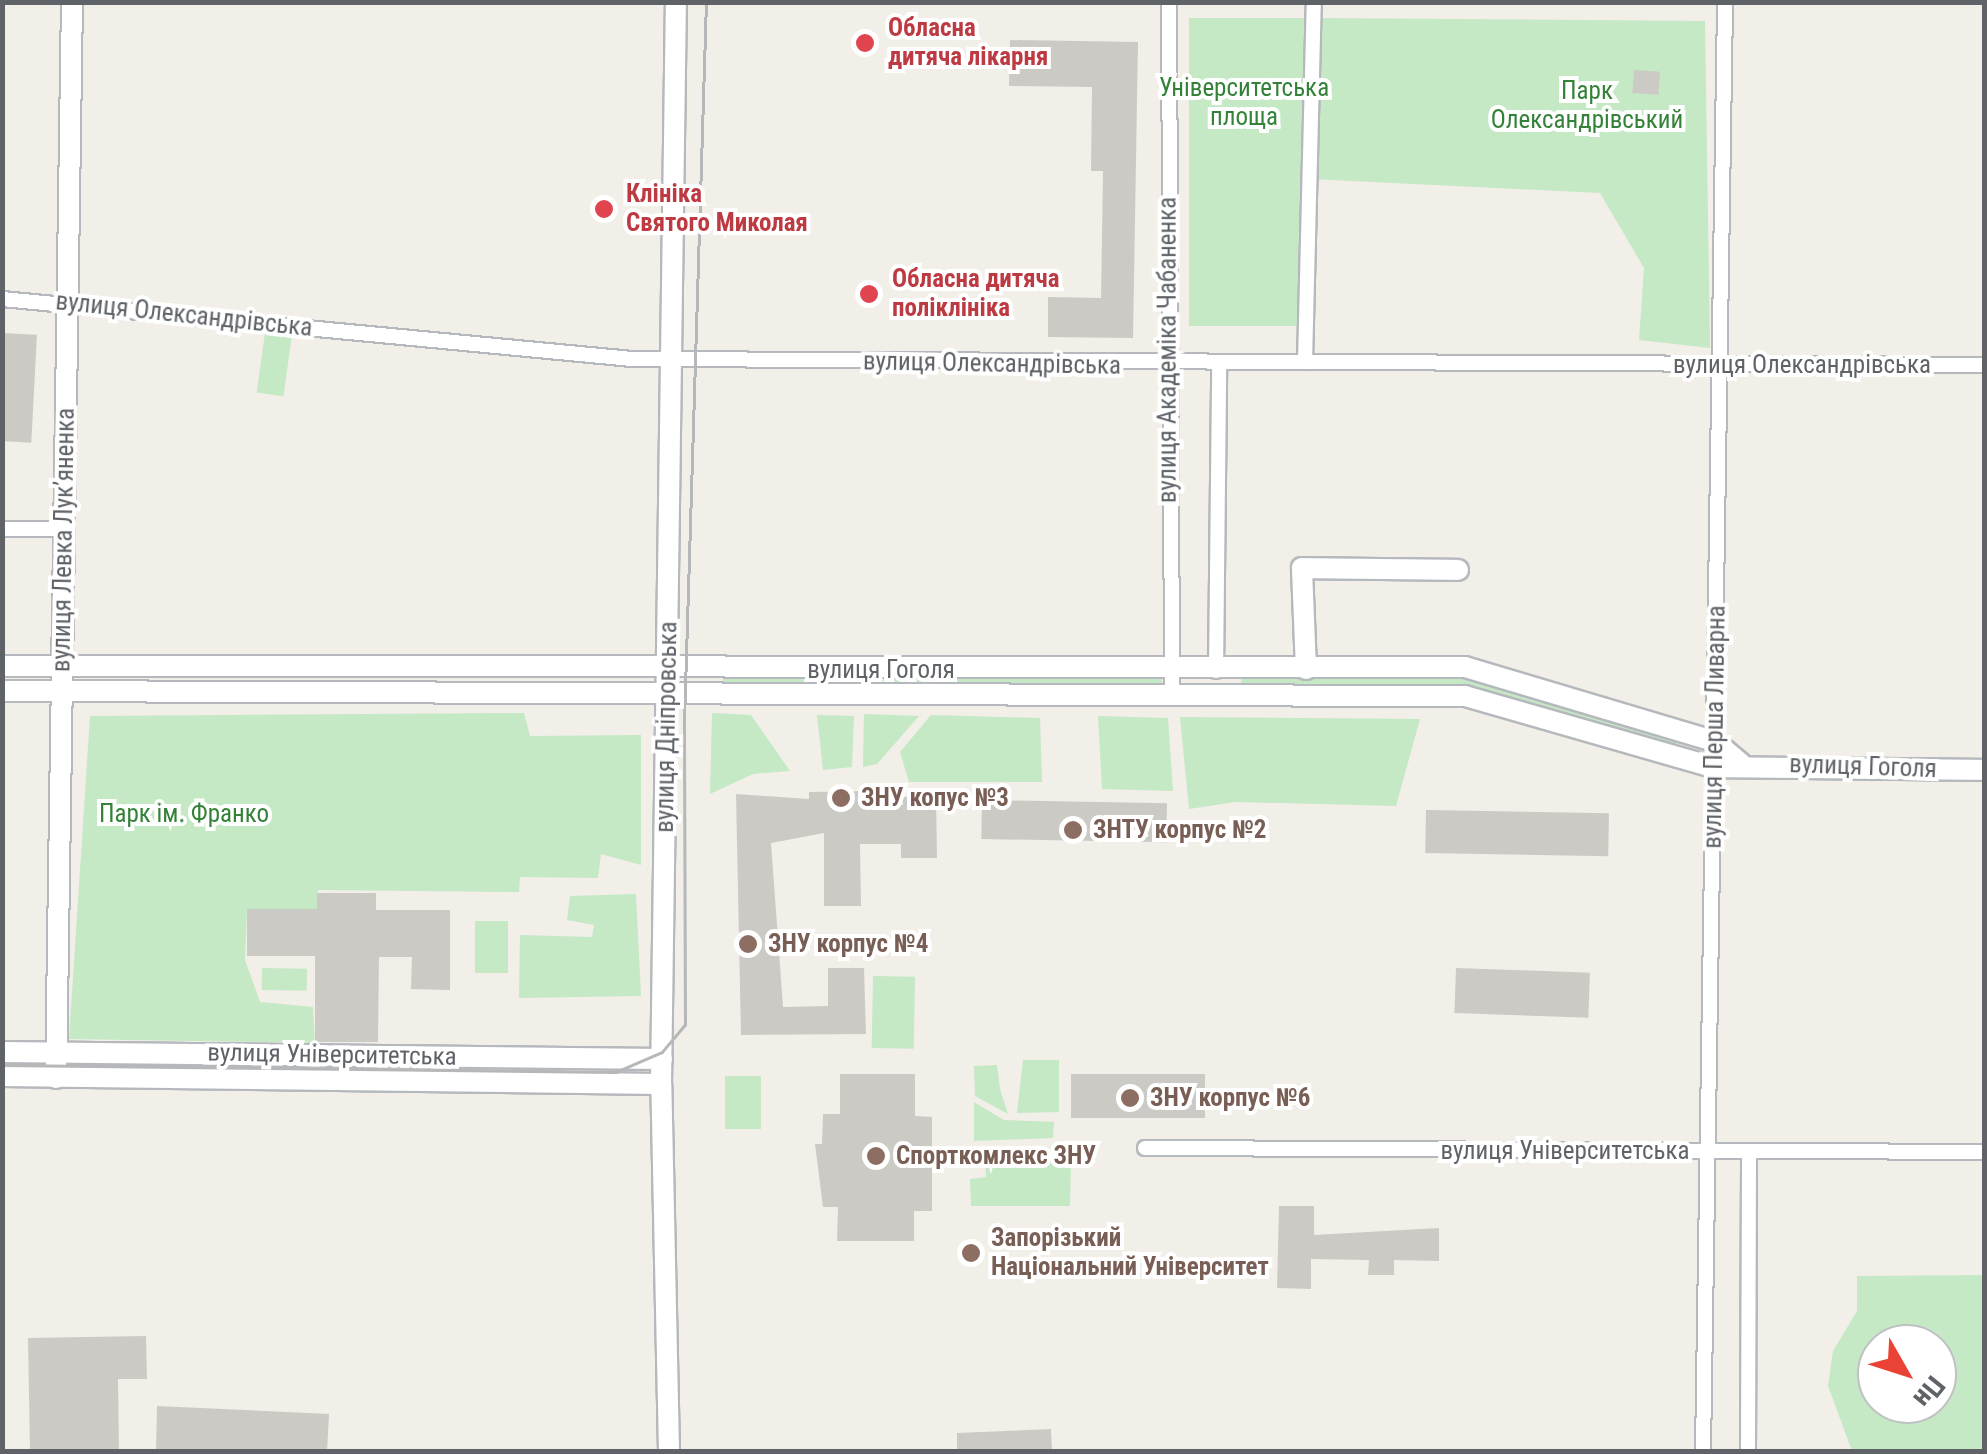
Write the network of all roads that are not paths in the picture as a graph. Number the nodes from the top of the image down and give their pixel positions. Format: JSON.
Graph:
{"nodes":[{"id":1,"x":72,"y":2,"type":"edge"},
{"id":2,"x":1169,"y":2,"type":"edge"},
{"id":3,"x":1314,"y":2,"type":"edge"},
{"id":4,"x":1726,"y":2,"type":"edge"},
{"id":5,"x":676,"y":3,"type":"edge"},
{"id":6,"x":2,"y":299,"type":"edge"},
{"id":7,"x":66,"y":301,"type":"junction"},
{"id":8,"x":674,"y":360,"type":"junction"},
{"id":9,"x":1306,"y":362,"type":"junction"},
{"id":10,"x":1723,"y":365,"type":"junction"},
{"id":11,"x":1984,"y":365,"type":"edge"},
{"id":12,"x":1219,"y":366,"type":"junction"},
{"id":13,"x":1166,"y":367,"type":"junction"},
{"id":14,"x":2,"y":529,"type":"edge"},
{"id":15,"x":64,"y":530,"type":"junction"},
{"id":16,"x":1458,"y":570,"type":"dead end"},
{"id":17,"x":2,"y":666,"type":"edge"},
{"id":18,"x":63,"y":667,"type":"junction"},
{"id":19,"x":669,"y":669,"type":"junction"},
{"id":20,"x":1306,"y":669,"type":"junction"},
{"id":21,"x":1216,"y":670,"type":"junction"},
{"id":22,"x":1170,"y":671,"type":"junction"},
{"id":23,"x":2,"y":691,"type":"edge"},
{"id":24,"x":63,"y":692,"type":"junction"},
{"id":25,"x":668,"y":698,"type":"junction"},
{"id":26,"x":1172,"y":698,"type":"junction"},
{"id":27,"x":1714,"y":741,"type":"junction"},
{"id":28,"x":1741,"y":764,"type":"junction"},
{"id":29,"x":1713,"y":767,"type":"junction"},
{"id":30,"x":1984,"y":770,"type":"edge"},
{"id":31,"x":2,"y":1052,"type":"edge"},
{"id":32,"x":58,"y":1053,"type":"junction"},
{"id":33,"x":662,"y":1060,"type":"junction"},
{"id":34,"x":2,"y":1076,"type":"edge"},
{"id":35,"x":56,"y":1078,"type":"junction"},
{"id":36,"x":661,"y":1084,"type":"junction"},
{"id":37,"x":1146,"y":1148,"type":"dead end"},
{"id":38,"x":1706,"y":1152,"type":"junction"},
{"id":39,"x":1749,"y":1152,"type":"junction"},
{"id":40,"x":1984,"y":1152,"type":"edge"},
{"id":41,"x":668,"y":1452,"type":"edge"},
{"id":42,"x":1703,"y":1452,"type":"edge"},
{"id":43,"x":1748,"y":1452,"type":"edge"}],
"edges":[{"from":1,"to":7,"type":"street","name":"вулиця Левка Лукʼяненка"},
{"from":2,"to":13,"type":"street","name":"вулиця Академіка Чабаненка"},
{"from":3,"to":9,"type":"street"},
{"from":4,"to":10,"type":"street","name":"вулиця Перша Ливарна"},
{"from":5,"to":8,"type":"street","name":"вулиця Дніпровська"},
{"from":6,"to":7,"type":"street","name":"вулиця Олександрівська"},
{"from":7,"to":8,"type":"street","name":"вулиця Олександрівська"},
{"from":7,"to":15,"type":"street","name":"вулиця Левка Лукʼяненка"},
{"from":8,"to":13,"type":"street","name":"вулиця Олександрівська"},
{"from":8,"to":19,"type":"street","name":"вулиця Дніпровська"},
{"from":9,"to":10,"type":"street","name":"вулиця Олександрівська"},
{"from":9,"to":12,"type":"street","name":"вулиця Олександрівська"},
{"from":10,"to":11,"type":"street","name":"вулиця Олександрівська"},
{"from":10,"to":27,"type":"street","name":"вулиця Перша Ливарна"},
{"from":12,"to":13,"type":"street","name":"вулиця Олександрівська"},
{"from":12,"to":21,"type":"street","name":"вулиця Академіка Чабаненка"},
{"from":13,"to":22,"type":"street","name":"вулиця Академіка Чабаненка"},
{"from":14,"to":15,"type":"street"},
{"from":15,"to":18,"type":"street","name":"вулиця Левка Лукʼяненка"},
{"from":16,"to":20,"type":"street"},
{"from":17,"to":18,"type":"street","name":"вулиця Гоголя"},
{"from":18,"to":19,"type":"street","name":"вулиця Гоголя"},
{"from":18,"to":24,"type":"street","name":"вулиця Левка Лукʼяненка"},
{"from":19,"to":22,"type":"street","name":"вулиця Гоголя"},
{"from":19,"to":25,"type":"street","name":"вулиця Дніпровська"},
{"from":20,"to":21,"type":"street","name":"вулиця Гоголя"},
{"from":20,"to":27,"type":"street","name":"вулиця Гоголя"},
{"from":21,"to":22,"type":"street","name":"вулиця Гоголя"},
{"from":22,"to":26,"type":"street","name":"вулиця Академіка Чабаненка"},
{"from":23,"to":24,"type":"street","name":"вулиця Гоголя"},
{"from":24,"to":25,"type":"street","name":"вулиця Гоголя"},
{"from":24,"to":32,"type":"street","name":"вулиця Левка Лукʼяненка"},
{"from":25,"to":26,"type":"street","name":"вулиця Гоголя"},
{"from":25,"to":33,"type":"street","name":"вулиця Дніпровська"},
{"from":26,"to":29,"type":"street","name":"вулиця Гоголя"},
{"from":27,"to":28,"type":"street","name":"вулиця Гоголя"},
{"from":27,"to":29,"type":"street","name":"вулиця Перша Ливарна"},
{"from":28,"to":29,"type":"street","name":"вулиця Гоголя"},
{"from":28,"to":30,"type":"street","name":"вулиця Гоголя"},
{"from":29,"to":38,"type":"street","name":"вулиця Перша Ливарна"},
{"from":31,"to":32,"type":"street","name":"вулиця Університетська"},
{"from":32,"to":33,"type":"street","name":"вулиця Університетська"},
{"from":32,"to":35,"type":"street","name":"вулиця Левка Лукʼяненка"},
{"from":33,"to":36,"type":"street","name":"вулиця Дніпровська"},
{"from":34,"to":35,"type":"street","name":"вулиця Університетська"},
{"from":35,"to":36,"type":"street","name":"вулиця Університетська"},
{"from":36,"to":41,"type":"street","name":"вулиця Дніпровська"},
{"from":37,"to":38,"type":"street","name":"вулиця Університетська"},
{"from":38,"to":39,"type":"street","name":"вулиця Університетська"},
{"from":38,"to":42,"type":"street","name":"вулиця Перша Ливарна"},
{"from":39,"to":40,"type":"street","name":"вулиця Університетська"},
{"from":39,"to":43,"type":"street"}]}
